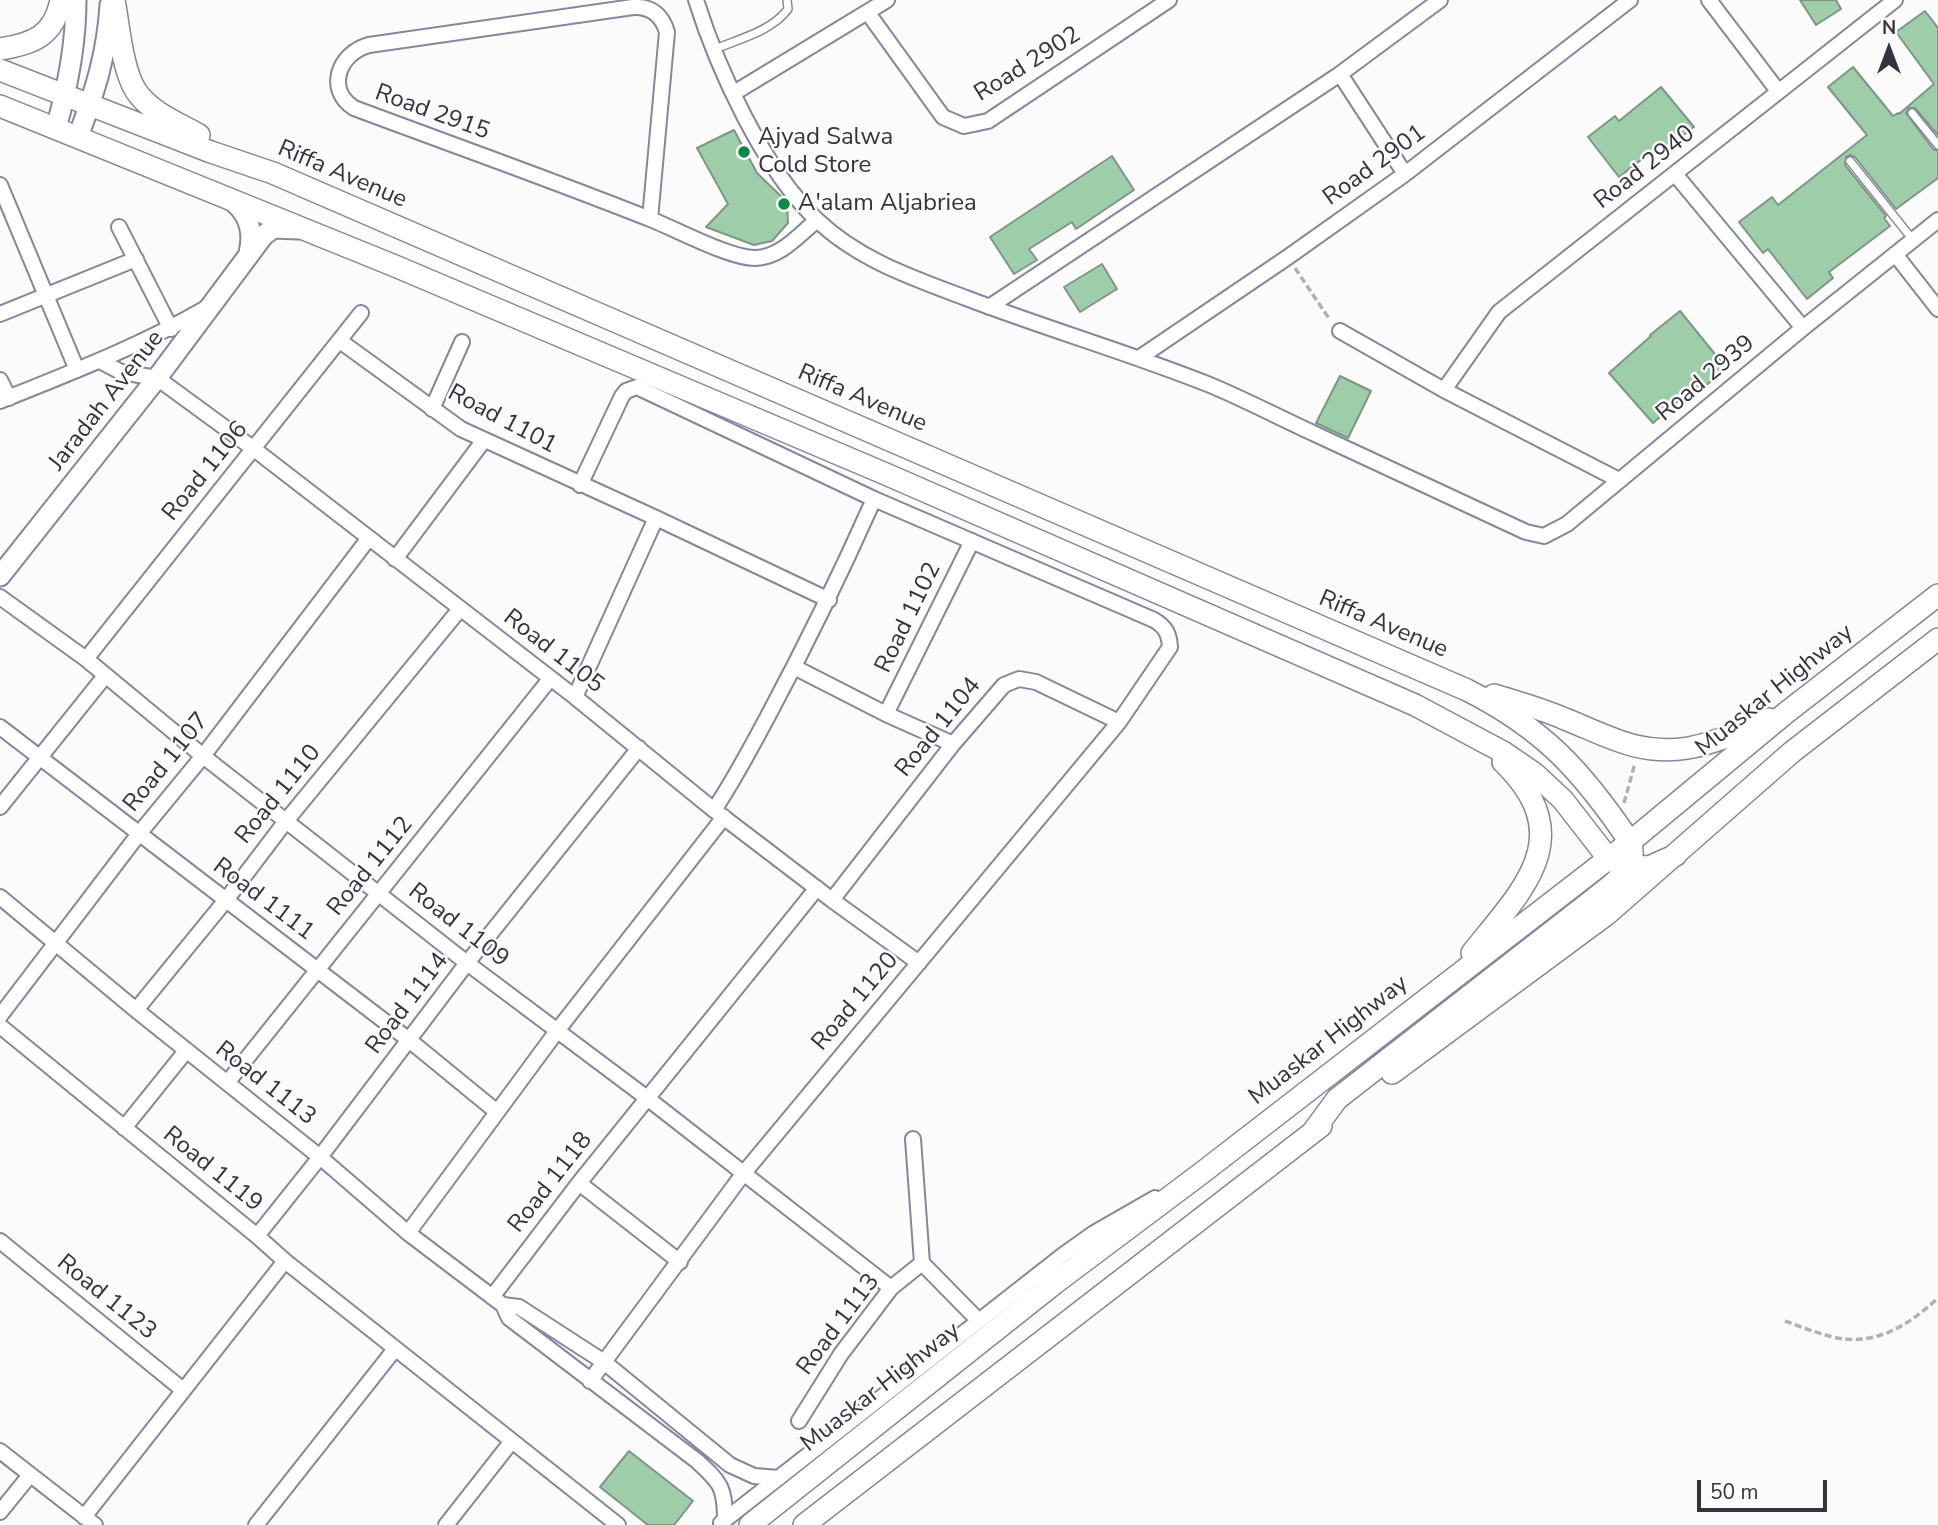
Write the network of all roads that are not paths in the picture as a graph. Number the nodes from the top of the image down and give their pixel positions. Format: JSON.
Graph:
{"nodes":[{"id":1,"x":61,"y":0,"type":"edge"},
{"id":2,"x":76,"y":0,"type":"edge"},
{"id":3,"x":112,"y":0,"type":"edge"},
{"id":4,"x":787,"y":0,"type":"edge"},
{"id":5,"x":887,"y":0,"type":"edge"},
{"id":6,"x":1169,"y":0,"type":"edge"},
{"id":7,"x":1440,"y":0,"type":"edge"},
{"id":8,"x":1630,"y":0,"type":"edge"},
{"id":9,"x":1709,"y":0,"type":"edge"},
{"id":10,"x":1895,"y":0,"type":"edge"},
{"id":11,"x":698,"y":1,"type":"edge"},
{"id":12,"x":868,"y":13,"type":"junction"},
{"id":13,"x":0,"y":49,"type":"edge"},
{"id":14,"x":715,"y":49,"type":"junction"},
{"id":15,"x":0,"y":70,"type":"edge"},
{"id":16,"x":1340,"y":74,"type":"junction"},
{"id":17,"x":1778,"y":91,"type":"junction"},
{"id":18,"x":734,"y":93,"type":"junction"},
{"id":19,"x":65,"y":95,"type":"junction"},
{"id":20,"x":89,"y":105,"type":"junction"},
{"id":21,"x":0,"y":106,"type":"edge"},
{"id":22,"x":1912,"y":113,"type":"dead end"},
{"id":23,"x":56,"y":128,"type":"junction"},
{"id":24,"x":78,"y":137,"type":"junction"},
{"id":25,"x":1938,"y":145,"type":"edge"},
{"id":26,"x":1850,"y":161,"type":"dead end"},
{"id":27,"x":273,"y":173,"type":"junction"},
{"id":28,"x":1405,"y":174,"type":"junction"},
{"id":29,"x":1675,"y":174,"type":"junction"},
{"id":30,"x":0,"y":185,"type":"edge"},
{"id":31,"x":223,"y":194,"type":"junction"},
{"id":32,"x":650,"y":219,"type":"junction"},
{"id":33,"x":817,"y":220,"type":"junction"},
{"id":34,"x":1938,"y":220,"type":"edge"},
{"id":35,"x":118,"y":227,"type":"dead end"},
{"id":36,"x":309,"y":230,"type":"junction"},
{"id":37,"x":1913,"y":240,"type":"junction"},
{"id":38,"x":249,"y":254,"type":"junction"},
{"id":39,"x":1895,"y":254,"type":"junction"},
{"id":40,"x":136,"y":260,"type":"junction"},
{"id":41,"x":47,"y":295,"type":"junction"},
{"id":42,"x":216,"y":302,"type":"junction"},
{"id":43,"x":989,"y":307,"type":"junction"},
{"id":44,"x":1938,"y":309,"type":"edge"},
{"id":45,"x":361,"y":313,"type":"dead end"},
{"id":46,"x":0,"y":314,"type":"edge"},
{"id":47,"x":171,"y":328,"type":"junction"},
{"id":48,"x":1803,"y":328,"type":"junction"},
{"id":49,"x":1339,"y":331,"type":"road end"},
{"id":50,"x":340,"y":341,"type":"junction"},
{"id":51,"x":463,"y":342,"type":"dead end"},
{"id":52,"x":1139,"y":358,"type":"junction"},
{"id":53,"x":100,"y":361,"type":"junction"},
{"id":54,"x":78,"y":370,"type":"junction"},
{"id":55,"x":158,"y":378,"type":"junction"},
{"id":56,"x":0,"y":380,"type":"edge"},
{"id":57,"x":1444,"y":390,"type":"junction"},
{"id":58,"x":4,"y":400,"type":"edge"},
{"id":59,"x":432,"y":409,"type":"junction"},
{"id":60,"x":484,"y":440,"type":"junction"},
{"id":61,"x":254,"y":449,"type":"junction"},
{"id":62,"x":1619,"y":480,"type":"junction"},
{"id":63,"x":580,"y":485,"type":"junction"},
{"id":64,"x":874,"y":499,"type":"junction"},
{"id":65,"x":656,"y":518,"type":"junction"},
{"id":66,"x":369,"y":538,"type":"junction"},
{"id":67,"x":972,"y":541,"type":"junction"},
{"id":68,"x":396,"y":559,"type":"junction"},
{"id":69,"x":2,"y":571,"type":"edge"},
{"id":70,"x":1938,"y":595,"type":"edge"},
{"id":71,"x":0,"y":597,"type":"edge"},
{"id":72,"x":828,"y":600,"type":"junction"},
{"id":73,"x":460,"y":609,"type":"junction"},
{"id":74,"x":1938,"y":639,"type":"edge"},
{"id":75,"x":86,"y":659,"type":"junction"},
{"id":76,"x":794,"y":667,"type":"junction"},
{"id":77,"x":105,"y":676,"type":"junction"},
{"id":78,"x":550,"y":679,"type":"junction"},
{"id":79,"x":1467,"y":690,"type":"junction"},
{"id":80,"x":575,"y":697,"type":"junction"},
{"id":81,"x":1787,"y":712,"type":"junction"},
{"id":82,"x":886,"y":714,"type":"junction"},
{"id":83,"x":1119,"y":722,"type":"junction"},
{"id":84,"x":0,"y":727,"type":"edge"},
{"id":85,"x":1469,"y":734,"type":"junction"},
{"id":86,"x":953,"y":744,"type":"junction"},
{"id":87,"x":639,"y":748,"type":"junction"},
{"id":88,"x":203,"y":756,"type":"junction"},
{"id":89,"x":40,"y":758,"type":"junction"},
{"id":90,"x":0,"y":807,"type":"edge"},
{"id":91,"x":719,"y":813,"type":"junction"},
{"id":92,"x":286,"y":821,"type":"junction"},
{"id":93,"x":138,"y":835,"type":"junction"},
{"id":94,"x":1630,"y":842,"type":"junction"},
{"id":95,"x":1676,"y":855,"type":"junction"},
{"id":96,"x":1608,"y":858,"type":"junction"},
{"id":97,"x":1630,"y":867,"type":"junction"},
{"id":98,"x":817,"y":888,"type":"junction"},
{"id":99,"x":379,"y":893,"type":"junction"},
{"id":100,"x":0,"y":897,"type":"edge"},
{"id":101,"x":226,"y":900,"type":"junction"},
{"id":102,"x":832,"y":900,"type":"junction"},
{"id":103,"x":55,"y":943,"type":"junction"},
{"id":104,"x":467,"y":963,"type":"junction"},
{"id":105,"x":919,"y":963,"type":"junction"},
{"id":106,"x":317,"y":971,"type":"junction"},
{"id":107,"x":1448,"y":981,"type":"junction"},
{"id":108,"x":136,"y":1010,"type":"junction"},
{"id":109,"x":0,"y":1016,"type":"edge"},
{"id":110,"x":556,"y":1031,"type":"junction"},
{"id":111,"x":3,"y":1033,"type":"edge"},
{"id":112,"x":410,"y":1040,"type":"junction"},
{"id":113,"x":186,"y":1051,"type":"junction"},
{"id":114,"x":227,"y":1083,"type":"junction"},
{"id":115,"x":647,"y":1098,"type":"junction"},
{"id":116,"x":497,"y":1112,"type":"junction"},
{"id":117,"x":124,"y":1128,"type":"junction"},
{"id":118,"x":1312,"y":1133,"type":"junction"},
{"id":119,"x":913,"y":1139,"type":"dead end"},
{"id":120,"x":320,"y":1157,"type":"junction"},
{"id":121,"x":1203,"y":1172,"type":"junction"},
{"id":122,"x":743,"y":1174,"type":"junction"},
{"id":123,"x":579,"y":1184,"type":"junction"},
{"id":124,"x":408,"y":1233,"type":"junction"},
{"id":125,"x":257,"y":1236,"type":"junction"},
{"id":126,"x":0,"y":1241,"type":"edge"},
{"id":127,"x":285,"y":1261,"type":"junction"},
{"id":128,"x":680,"y":1262,"type":"junction"},
{"id":129,"x":922,"y":1263,"type":"junction"},
{"id":130,"x":891,"y":1288,"type":"junction"},
{"id":131,"x":497,"y":1301,"type":"junction"},
{"id":132,"x":979,"y":1321,"type":"junction"},
{"id":133,"x":396,"y":1349,"type":"junction"},
{"id":134,"x":604,"y":1363,"type":"junction"},
{"id":135,"x":590,"y":1381,"type":"junction"},
{"id":136,"x":183,"y":1390,"type":"junction"},
{"id":137,"x":799,"y":1421,"type":"dead end"},
{"id":138,"x":512,"y":1441,"type":"junction"},
{"id":139,"x":0,"y":1451,"type":"edge"},
{"id":140,"x":30,"y":1475,"type":"junction"},
{"id":141,"x":779,"y":1478,"type":"junction"},
{"id":142,"x":0,"y":1512,"type":"edge"},
{"id":143,"x":90,"y":1521,"type":"edge"},
{"id":144,"x":722,"y":1522,"type":"edge"},
{"id":145,"x":256,"y":1525,"type":"edge"},
{"id":146,"x":446,"y":1525,"type":"edge"},
{"id":147,"x":618,"y":1525,"type":"edge"},
{"id":148,"x":750,"y":1525,"type":"edge"},
{"id":149,"x":804,"y":1525,"type":"edge"}],
"edges":[{"from":1,"to":13,"type":"main road"},
{"from":2,"to":19,"type":"street"},
{"from":3,"to":20,"type":"street"},
{"from":3,"to":27,"type":"main road"},
{"from":4,"to":14,"type":"lane"},
{"from":5,"to":12,"type":"street"},
{"from":6,"to":12,"type":"street","name":"Road 2902"},
{"from":7,"to":16,"type":"street"},
{"from":8,"to":28,"type":"street","name":"Road 2901"},
{"from":9,"to":17,"type":"street"},
{"from":10,"to":17,"type":"street","name":"Road 2940"},
{"from":11,"to":14,"type":"street"},
{"from":12,"to":18,"type":"street"},
{"from":14,"to":18,"type":"street"},
{"from":15,"to":19,"type":"main road","name":"Riffa Avenue"},
{"from":16,"to":28,"type":"street"},
{"from":16,"to":43,"type":"street"},
{"from":17,"to":29,"type":"street","name":"Road 2940"},
{"from":18,"to":33,"type":"street"},
{"from":19,"to":20,"type":"main road","name":"Riffa Avenue"},
{"from":19,"to":23,"type":"street"},
{"from":20,"to":24,"type":"street"},
{"from":20,"to":27,"type":"main road","name":"Riffa Avenue"},
{"from":21,"to":23,"type":"main road"},
{"from":22,"to":25,"type":"lane"},
{"from":23,"to":24,"type":"main road"},
{"from":24,"to":31,"type":"main road"},
{"from":26,"to":37,"type":"lane"},
{"from":27,"to":79,"type":"main road","name":"Riffa Avenue"},
{"from":28,"to":52,"type":"street","name":"Road 2901"},
{"from":29,"to":48,"type":"street"},
{"from":29,"to":57,"type":"street","name":"Road 2940"},
{"from":30,"to":41,"type":"street"},
{"from":31,"to":36,"type":"main road"},
{"from":31,"to":38,"type":"street"},
{"from":32,"to":32,"type":"street","name":"Road 2915"},
{"from":32,"to":33,"type":"street","name":"Road 2915"},
{"from":33,"to":43,"type":"street"},
{"from":34,"to":37,"type":"street","name":"Road 2939"},
{"from":35,"to":40,"type":"street"},
{"from":36,"to":38,"type":"street","name":"Jaradah Avenue"},
{"from":36,"to":85,"type":"main road"},
{"from":37,"to":39,"type":"street","name":"Road 2939"},
{"from":38,"to":42,"type":"street","name":"Jaradah Avenue"},
{"from":39,"to":44,"type":"street"},
{"from":39,"to":48,"type":"street","name":"Road 2939"},
{"from":40,"to":41,"type":"street"},
{"from":40,"to":47,"type":"street"},
{"from":41,"to":46,"type":"street"},
{"from":41,"to":54,"type":"street"},
{"from":42,"to":47,"type":"street"},
{"from":42,"to":55,"type":"street","name":"Jaradah Avenue"},
{"from":43,"to":52,"type":"street"},
{"from":45,"to":50,"type":"street","name":"Road 1106"},
{"from":47,"to":53,"type":"street"},
{"from":48,"to":62,"type":"street","name":"Road 2939"},
{"from":49,"to":57,"type":"street"},
{"from":50,"to":59,"type":"street","name":"Road 1101"},
{"from":50,"to":61,"type":"street","name":"Road 1106"},
{"from":51,"to":59,"type":"street"},
{"from":52,"to":62,"type":"street","name":"Road 2939"},
{"from":53,"to":54,"type":"street"},
{"from":53,"to":55,"type":"street"},
{"from":54,"to":58,"type":"street"},
{"from":55,"to":61,"type":"street","name":"Road 1105"},
{"from":55,"to":69,"type":"street","name":"Jaradah Avenue"},
{"from":56,"to":58,"type":"street"},
{"from":57,"to":62,"type":"street"},
{"from":59,"to":60,"type":"street","name":"Road 1101"},
{"from":60,"to":63,"type":"street","name":"Road 1101"},
{"from":60,"to":68,"type":"street"},
{"from":61,"to":66,"type":"street","name":"Road 1105"},
{"from":61,"to":75,"type":"street","name":"Road 1106"},
{"from":63,"to":64,"type":"street"},
{"from":63,"to":65,"type":"street","name":"Road 1101"},
{"from":64,"to":67,"type":"street"},
{"from":64,"to":72,"type":"street"},
{"from":65,"to":72,"type":"street","name":"Road 1101"},
{"from":65,"to":80,"type":"street"},
{"from":66,"to":68,"type":"street","name":"Road 1105"},
{"from":66,"to":88,"type":"street","name":"Road 1107"},
{"from":67,"to":82,"type":"street","name":"Road 1102"},
{"from":67,"to":83,"type":"street","name":"Road 1120"},
{"from":68,"to":73,"type":"street","name":"Road 1105"},
{"from":70,"to":81,"type":"main road","name":"Muaskar Highway"},
{"from":71,"to":75,"type":"street","name":"Road 1109"},
{"from":72,"to":76,"type":"street"},
{"from":73,"to":78,"type":"street","name":"Road 1105"},
{"from":73,"to":92,"type":"street","name":"Road 1110"},
{"from":74,"to":95,"type":"main road"},
{"from":75,"to":77,"type":"street","name":"Road 1109"},
{"from":76,"to":82,"type":"street","name":"Road 1102"},
{"from":76,"to":91,"type":"street"},
{"from":77,"to":88,"type":"street","name":"Road 1109"},
{"from":77,"to":89,"type":"street"},
{"from":78,"to":80,"type":"street","name":"Road 1105"},
{"from":78,"to":99,"type":"street","name":"Road 1112"},
{"from":79,"to":81,"type":"main road"},
{"from":79,"to":94,"type":"main road","name":"Riffa Avenue"},
{"from":80,"to":87,"type":"street","name":"Road 1105"},
{"from":81,"to":94,"type":"main road","name":"Muaskar Highway"},
{"from":82,"to":86,"type":"street","name":"Road 1102"},
{"from":83,"to":86,"type":"street","name":"Road 1104"},
{"from":83,"to":105,"type":"street","name":"Road 1120"},
{"from":84,"to":89,"type":"street","name":"Road 1111"},
{"from":85,"to":96,"type":"main road"},
{"from":85,"to":107,"type":"main road"},
{"from":86,"to":102,"type":"street","name":"Road 1104"},
{"from":87,"to":91,"type":"street","name":"Road 1105"},
{"from":87,"to":104,"type":"street","name":"Road 1114"},
{"from":88,"to":92,"type":"street","name":"Road 1109"},
{"from":88,"to":93,"type":"street","name":"Road 1107"},
{"from":89,"to":90,"type":"street"},
{"from":89,"to":93,"type":"street","name":"Road 1111"},
{"from":91,"to":98,"type":"street","name":"Road 1105"},
{"from":91,"to":110,"type":"street"},
{"from":92,"to":99,"type":"street","name":"Road 1109"},
{"from":92,"to":101,"type":"street","name":"Road 1110"},
{"from":93,"to":101,"type":"street","name":"Road 1111"},
{"from":93,"to":103,"type":"street","name":"Road 1107"},
{"from":94,"to":96,"type":"main road","name":"Muaskar Highway"},
{"from":94,"to":97,"type":"main road"},
{"from":95,"to":97,"type":"main road"},
{"from":95,"to":118,"type":"main road"},
{"from":96,"to":97,"type":"main road"},
{"from":96,"to":107,"type":"main road","name":"Muaskar Highway"},
{"from":97,"to":118,"type":"main road"},
{"from":98,"to":102,"type":"street","name":"Road 1105"},
{"from":98,"to":115,"type":"street","name":"Road 1118"},
{"from":99,"to":104,"type":"street","name":"Road 1109"},
{"from":99,"to":106,"type":"street","name":"Road 1112"},
{"from":100,"to":103,"type":"street","name":"Road 1113"},
{"from":101,"to":106,"type":"street","name":"Road 1111"},
{"from":101,"to":108,"type":"street","name":"Road 1110"},
{"from":102,"to":105,"type":"street","name":"Road 1105"},
{"from":103,"to":108,"type":"street","name":"Road 1113"},
{"from":103,"to":109,"type":"street","name":"Road 1107"},
{"from":104,"to":110,"type":"street","name":"Road 1109"},
{"from":104,"to":112,"type":"street","name":"Road 1114"},
{"from":105,"to":122,"type":"street","name":"Road 1120"},
{"from":106,"to":112,"type":"street","name":"Road 1111"},
{"from":106,"to":114,"type":"street","name":"Road 1112"},
{"from":107,"to":121,"type":"main road","name":"Muaskar Highway"},
{"from":108,"to":113,"type":"street","name":"Road 1113"},
{"from":110,"to":115,"type":"street","name":"Road 1109"},
{"from":110,"to":116,"type":"street"},
{"from":111,"to":117,"type":"street","name":"Road 1119"},
{"from":112,"to":116,"type":"street","name":"Road 1111"},
{"from":112,"to":120,"type":"street","name":"Road 1114"},
{"from":113,"to":114,"type":"street","name":"Road 1113"},
{"from":113,"to":117,"type":"street"},
{"from":114,"to":120,"type":"street","name":"Road 1113"},
{"from":115,"to":122,"type":"street","name":"Road 1109"},
{"from":115,"to":123,"type":"street","name":"Road 1118"},
{"from":116,"to":124,"type":"street"},
{"from":117,"to":125,"type":"street","name":"Road 1119"},
{"from":118,"to":149,"type":"main road"},
{"from":119,"to":129,"type":"street"},
{"from":120,"to":124,"type":"street","name":"Road 1113"},
{"from":120,"to":125,"type":"street"},
{"from":121,"to":132,"type":"street"},
{"from":121,"to":148,"type":"main road","name":"Muaskar Highway"},
{"from":122,"to":128,"type":"street","name":"Road 1120"},
{"from":122,"to":130,"type":"street","name":"Road 1109"},
{"from":123,"to":128,"type":"street"},
{"from":123,"to":131,"type":"street","name":"Road 1118"},
{"from":124,"to":131,"type":"street","name":"Road 1113"},
{"from":125,"to":127,"type":"street","name":"Road 1119"},
{"from":126,"to":136,"type":"street","name":"Road 1123"},
{"from":127,"to":133,"type":"street","name":"Road 1119"},
{"from":127,"to":136,"type":"street"},
{"from":128,"to":134,"type":"street","name":"Road 1120"},
{"from":129,"to":130,"type":"street","name":"Road 1113"},
{"from":129,"to":132,"type":"street"},
{"from":130,"to":137,"type":"street","name":"Road 1113"},
{"from":131,"to":134,"type":"street","name":"Road 1113"},
{"from":131,"to":135,"type":"street","name":"Road 1113"},
{"from":132,"to":141,"type":"street"},
{"from":133,"to":138,"type":"street","name":"Road 1119"},
{"from":133,"to":145,"type":"street"},
{"from":134,"to":135,"type":"street","name":"Road 1120"},
{"from":134,"to":141,"type":"street","name":"Road 1113"},
{"from":135,"to":144,"type":"street","name":"Road 1113"},
{"from":136,"to":143,"type":"street"},
{"from":138,"to":146,"type":"street"},
{"from":138,"to":147,"type":"street","name":"Road 1119"},
{"from":139,"to":140,"type":"street"},
{"from":140,"to":142,"type":"street"},
{"from":140,"to":143,"type":"street"},
{"from":141,"to":144,"type":"street"}]}
